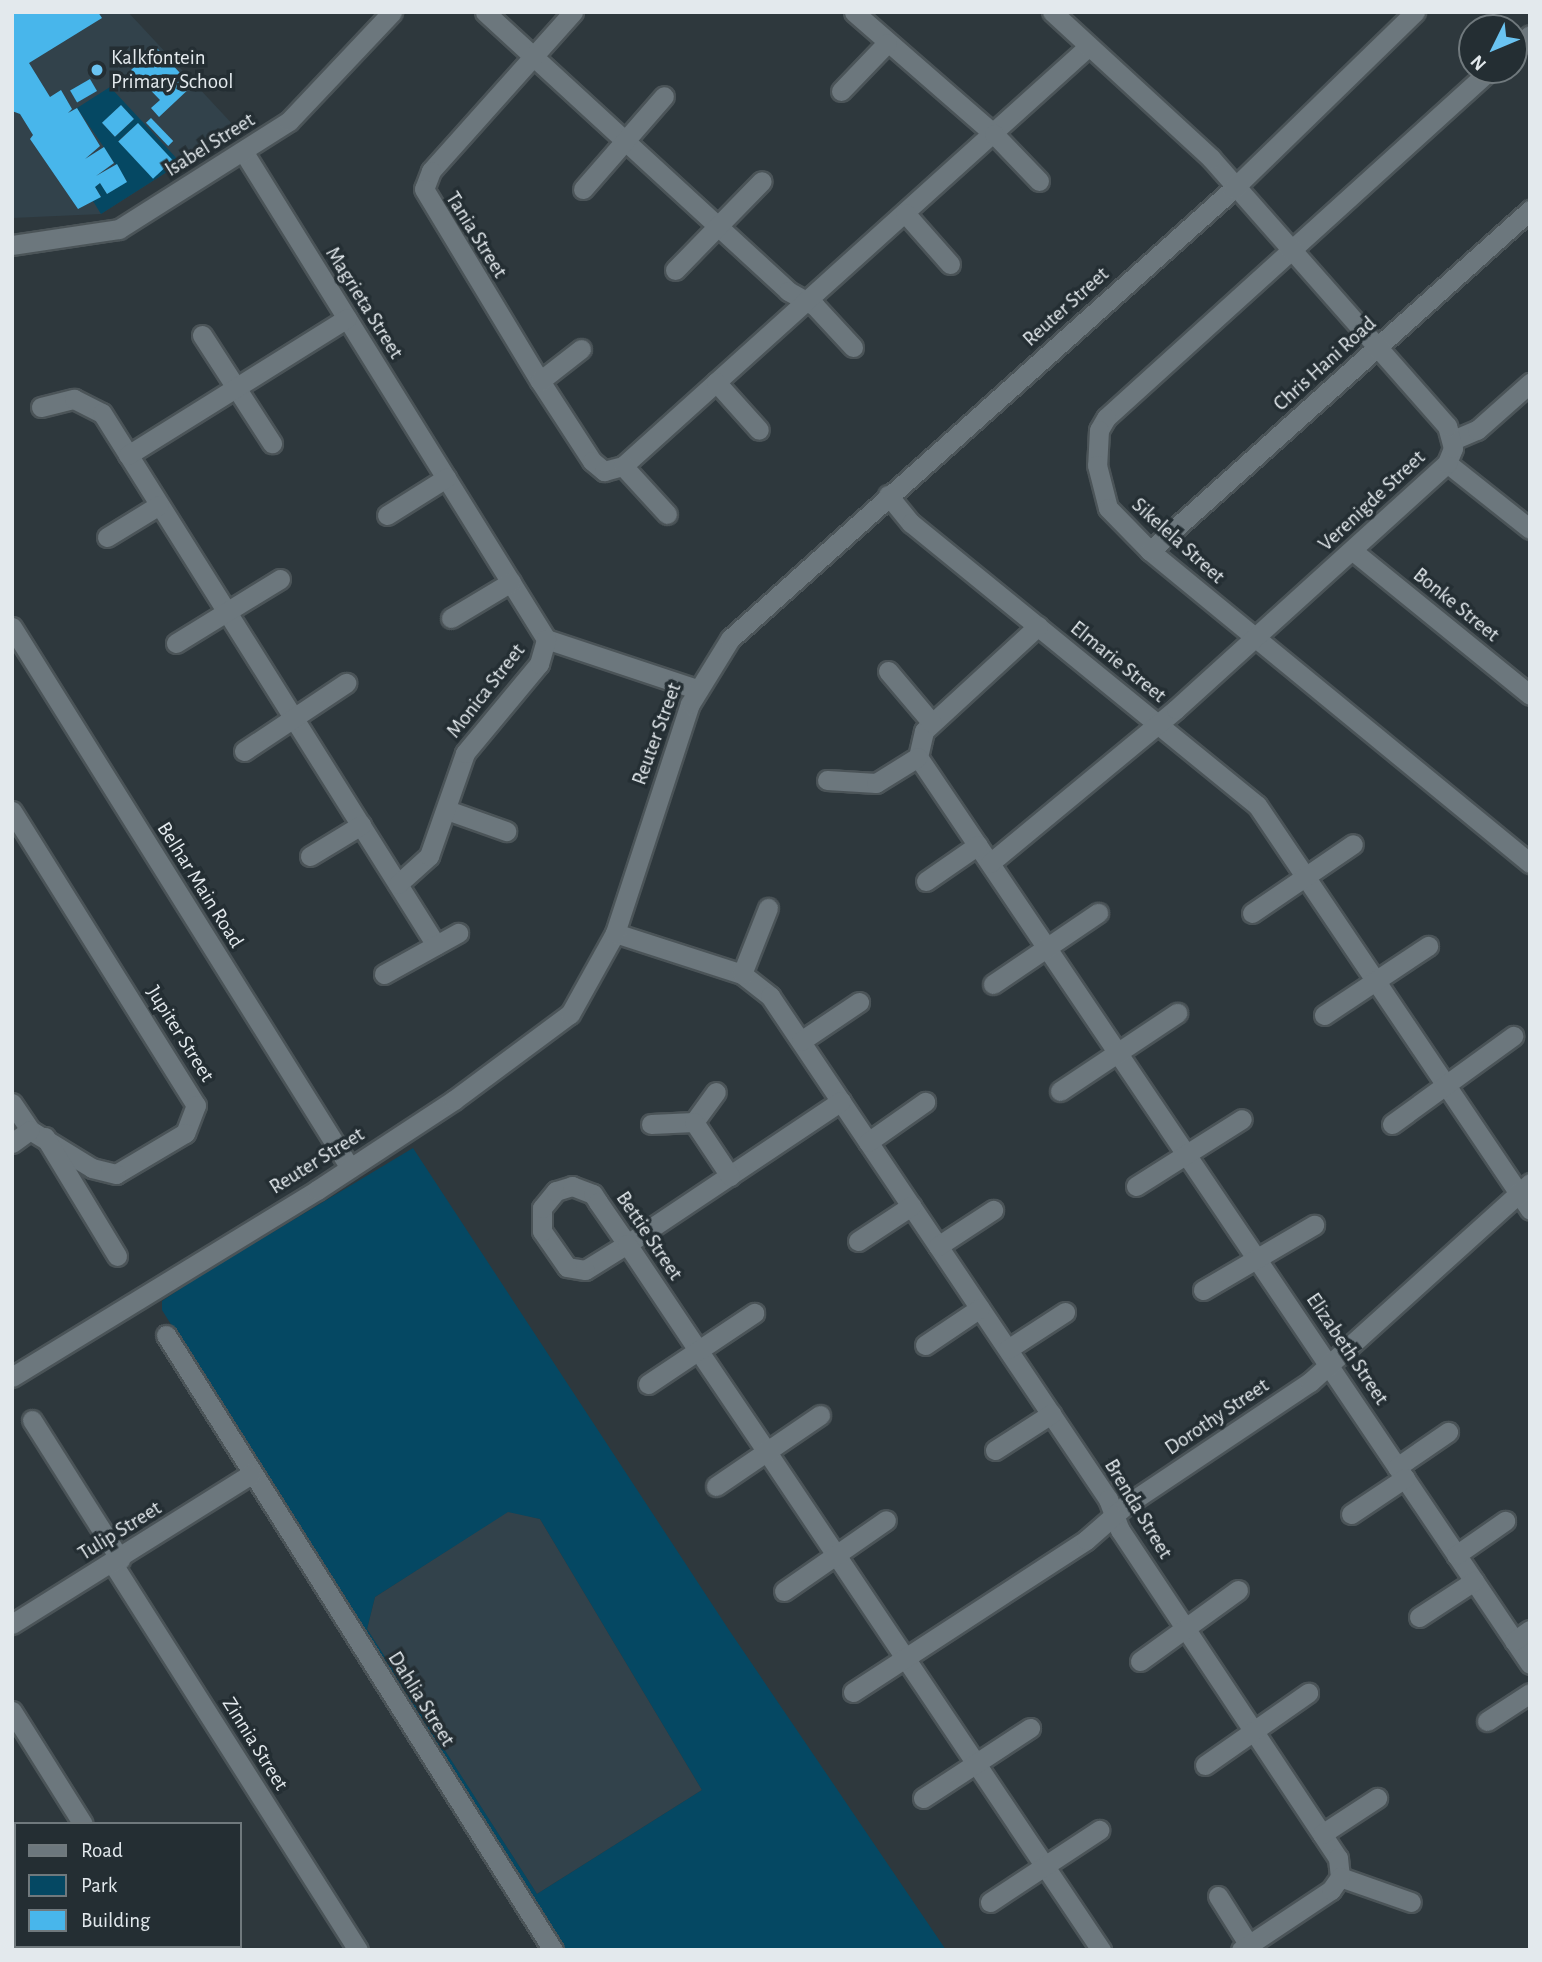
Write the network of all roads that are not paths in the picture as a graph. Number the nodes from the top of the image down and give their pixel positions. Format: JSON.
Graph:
{"nodes":[{"id":1,"x":393,"y":12,"type":"edge"},
{"id":2,"x":485,"y":12,"type":"edge"},
{"id":3,"x":573,"y":12,"type":"edge"},
{"id":4,"x":854,"y":12,"type":"edge"},
{"id":5,"x":1052,"y":12,"type":"edge"},
{"id":6,"x":1415,"y":12,"type":"edge"},
{"id":7,"x":887,"y":43,"type":"junction"},
{"id":8,"x":1089,"y":46,"type":"junction"},
{"id":9,"x":534,"y":57,"type":"junction"},
{"id":10,"x":1474,"y":84,"type":"edge"},
{"id":11,"x":841,"y":92,"type":"dead end"},
{"id":12,"x":664,"y":96,"type":"dead end"},
{"id":13,"x":994,"y":134,"type":"junction"},
{"id":14,"x":625,"y":141,"type":"junction"},
{"id":15,"x":243,"y":151,"type":"junction"},
{"id":16,"x":762,"y":181,"type":"dead end"},
{"id":17,"x":1039,"y":181,"type":"dead end"},
{"id":18,"x":583,"y":189,"type":"dead end"},
{"id":19,"x":1233,"y":189,"type":"junction"},
{"id":20,"x":1530,"y":210,"type":"edge"},
{"id":21,"x":905,"y":214,"type":"junction"},
{"id":22,"x":718,"y":226,"type":"junction"},
{"id":23,"x":12,"y":245,"type":"edge"},
{"id":24,"x":1289,"y":251,"type":"junction"},
{"id":25,"x":950,"y":264,"type":"dead end"},
{"id":26,"x":675,"y":270,"type":"dead end"},
{"id":27,"x":806,"y":301,"type":"junction"},
{"id":28,"x":347,"y":318,"type":"junction"},
{"id":29,"x":202,"y":335,"type":"dead end"},
{"id":30,"x":853,"y":347,"type":"dead end"},
{"id":31,"x":1377,"y":348,"type":"junction"},
{"id":32,"x":581,"y":349,"type":"dead end"},
{"id":33,"x":540,"y":381,"type":"junction"},
{"id":34,"x":716,"y":382,"type":"junction"},
{"id":35,"x":1530,"y":383,"type":"edge"},
{"id":36,"x":236,"y":387,"type":"junction"},
{"id":37,"x":41,"y":407,"type":"dead end"},
{"id":38,"x":759,"y":430,"type":"dead end"},
{"id":39,"x":1453,"y":440,"type":"junction"},
{"id":40,"x":272,"y":443,"type":"dead end"},
{"id":41,"x":128,"y":455,"type":"junction"},
{"id":42,"x":1447,"y":463,"type":"junction"},
{"id":43,"x":623,"y":466,"type":"junction"},
{"id":44,"x":446,"y":478,"type":"junction"},
{"id":45,"x":888,"y":495,"type":"junction"},
{"id":46,"x":159,"y":505,"type":"junction"},
{"id":47,"x":667,"y":514,"type":"dead end"},
{"id":48,"x":387,"y":515,"type":"dead end"},
{"id":49,"x":1530,"y":529,"type":"edge"},
{"id":50,"x":107,"y":537,"type":"dead end"},
{"id":51,"x":1150,"y":551,"type":"junction"},
{"id":52,"x":1353,"y":551,"type":"junction"},
{"id":53,"x":280,"y":579,"type":"dead end"},
{"id":54,"x":511,"y":582,"type":"junction"},
{"id":55,"x":226,"y":612,"type":"junction"},
{"id":56,"x":451,"y":618,"type":"dead end"},
{"id":57,"x":1038,"y":626,"type":"junction"},
{"id":58,"x":12,"y":627,"type":"edge"},
{"id":59,"x":1254,"y":637,"type":"junction"},
{"id":60,"x":546,"y":639,"type":"junction"},
{"id":61,"x":176,"y":643,"type":"dead end"},
{"id":62,"x":888,"y":671,"type":"dead end"},
{"id":63,"x":346,"y":683,"type":"dead end"},
{"id":64,"x":696,"y":689,"type":"junction"},
{"id":65,"x":1530,"y":695,"type":"edge"},
{"id":66,"x":293,"y":718,"type":"junction"},
{"id":67,"x":932,"y":723,"type":"junction"},
{"id":68,"x":1156,"y":723,"type":"junction"},
{"id":69,"x":244,"y":751,"type":"dead end"},
{"id":70,"x":918,"y":757,"type":"junction"},
{"id":71,"x":827,"y":780,"type":"dead end"},
{"id":72,"x":447,"y":810,"type":"junction"},
{"id":73,"x":12,"y":811,"type":"edge"},
{"id":74,"x":361,"y":825,"type":"junction"},
{"id":75,"x":506,"y":831,"type":"dead end"},
{"id":76,"x":1353,"y":844,"type":"dead end"},
{"id":77,"x":978,"y":845,"type":"junction"},
{"id":78,"x":310,"y":856,"type":"dead end"},
{"id":79,"x":990,"y":863,"type":"junction"},
{"id":80,"x":1530,"y":863,"type":"edge"},
{"id":81,"x":1306,"y":876,"type":"junction"},
{"id":82,"x":926,"y":881,"type":"dead end"},
{"id":83,"x":398,"y":884,"type":"junction"},
{"id":84,"x":768,"y":908,"type":"dead end"},
{"id":85,"x":1098,"y":913,"type":"dead end"},
{"id":86,"x":1252,"y":914,"type":"dead end"},
{"id":87,"x":458,"y":933,"type":"dead end"},
{"id":88,"x":615,"y":933,"type":"junction"},
{"id":89,"x":436,"y":945,"type":"junction"},
{"id":90,"x":1428,"y":946,"type":"dead end"},
{"id":91,"x":1047,"y":947,"type":"junction"},
{"id":92,"x":384,"y":974,"type":"dead end"},
{"id":93,"x":742,"y":974,"type":"junction"},
{"id":94,"x":1376,"y":980,"type":"junction"},
{"id":95,"x":993,"y":984,"type":"dead end"},
{"id":96,"x":859,"y":1002,"type":"dead end"},
{"id":97,"x":1177,"y":1013,"type":"dead end"},
{"id":98,"x":1324,"y":1015,"type":"dead end"},
{"id":99,"x":1513,"y":1036,"type":"dead end"},
{"id":100,"x":801,"y":1041,"type":"junction"},
{"id":101,"x":1118,"y":1052,"type":"junction"},
{"id":102,"x":1446,"y":1085,"type":"junction"},
{"id":103,"x":1060,"y":1091,"type":"dead end"},
{"id":104,"x":716,"y":1092,"type":"dead end"},
{"id":105,"x":841,"y":1101,"type":"junction"},
{"id":106,"x":925,"y":1102,"type":"dead end"},
{"id":107,"x":12,"y":1104,"type":"edge"},
{"id":108,"x":1242,"y":1119,"type":"dead end"},
{"id":109,"x":694,"y":1122,"type":"junction"},
{"id":110,"x":650,"y":1124,"type":"dead end"},
{"id":111,"x":1392,"y":1124,"type":"dead end"},
{"id":112,"x":37,"y":1133,"type":"junction"},
{"id":113,"x":868,"y":1142,"type":"junction"},
{"id":114,"x":12,"y":1143,"type":"edge"},
{"id":115,"x":1188,"y":1154,"type":"junction"},
{"id":116,"x":350,"y":1168,"type":"junction"},
{"id":117,"x":730,"y":1176,"type":"junction"},
{"id":118,"x":1136,"y":1186,"type":"dead end"},
{"id":119,"x":1526,"y":1194,"type":"edge"},
{"id":120,"x":911,"y":1206,"type":"junction"},
{"id":121,"x":993,"y":1210,"type":"dead end"},
{"id":122,"x":1314,"y":1225,"type":"dead end"},
{"id":123,"x":858,"y":1241,"type":"dead end"},
{"id":124,"x":627,"y":1244,"type":"junction"},
{"id":125,"x":938,"y":1246,"type":"junction"},
{"id":126,"x":117,"y":1256,"type":"dead end"},
{"id":127,"x":1258,"y":1257,"type":"junction"},
{"id":128,"x":1203,"y":1290,"type":"dead end"},
{"id":129,"x":980,"y":1308,"type":"junction"},
{"id":130,"x":1065,"y":1312,"type":"dead end"},
{"id":131,"x":754,"y":1314,"type":"dead end"},
{"id":132,"x":166,"y":1335,"type":"dead end"},
{"id":133,"x":925,"y":1345,"type":"dead end"},
{"id":134,"x":1007,"y":1349,"type":"junction"},
{"id":135,"x":698,"y":1350,"type":"junction"},
{"id":136,"x":1330,"y":1365,"type":"junction"},
{"id":137,"x":12,"y":1377,"type":"edge"},
{"id":138,"x":648,"y":1384,"type":"dead end"},
{"id":139,"x":1051,"y":1414,"type":"junction"},
{"id":140,"x":820,"y":1415,"type":"dead end"},
{"id":141,"x":32,"y":1420,"type":"dead end"},
{"id":142,"x":1448,"y":1432,"type":"dead end"},
{"id":143,"x":995,"y":1450,"type":"dead end"},
{"id":144,"x":767,"y":1452,"type":"junction"},
{"id":145,"x":1401,"y":1472,"type":"junction"},
{"id":146,"x":251,"y":1474,"type":"junction"},
{"id":147,"x":716,"y":1486,"type":"dead end"},
{"id":148,"x":1351,"y":1514,"type":"dead end"},
{"id":149,"x":1115,"y":1516,"type":"junction"},
{"id":150,"x":887,"y":1520,"type":"dead end"},
{"id":151,"x":1505,"y":1521,"type":"dead end"},
{"id":152,"x":836,"y":1555,"type":"junction"},
{"id":153,"x":1456,"y":1555,"type":"junction"},
{"id":154,"x":116,"y":1561,"type":"junction"},
{"id":155,"x":1474,"y":1581,"type":"junction"},
{"id":156,"x":1238,"y":1590,"type":"dead end"},
{"id":157,"x":784,"y":1591,"type":"dead end"},
{"id":158,"x":1419,"y":1617,"type":"dead end"},
{"id":159,"x":12,"y":1624,"type":"edge"},
{"id":160,"x":1185,"y":1628,"type":"junction"},
{"id":161,"x":1522,"y":1635,"type":"edge"},
{"id":162,"x":905,"y":1658,"type":"junction"},
{"id":163,"x":1140,"y":1661,"type":"dead end"},
{"id":164,"x":1530,"y":1664,"type":"edge"},
{"id":165,"x":853,"y":1692,"type":"dead end"},
{"id":166,"x":1308,"y":1693,"type":"dead end"},
{"id":167,"x":1530,"y":1693,"type":"edge"},
{"id":168,"x":12,"y":1711,"type":"edge"},
{"id":169,"x":1487,"y":1721,"type":"dead end"},
{"id":170,"x":1030,"y":1728,"type":"dead end"},
{"id":171,"x":1254,"y":1731,"type":"junction"},
{"id":172,"x":976,"y":1764,"type":"junction"},
{"id":173,"x":1205,"y":1765,"type":"dead end"},
{"id":174,"x":923,"y":1798,"type":"dead end"},
{"id":175,"x":1377,"y":1798,"type":"dead end"},
{"id":176,"x":82,"y":1822,"type":"edge"},
{"id":177,"x":1099,"y":1830,"type":"dead end"},
{"id":178,"x":1322,"y":1834,"type":"junction"},
{"id":179,"x":1045,"y":1866,"type":"junction"},
{"id":180,"x":1340,"y":1877,"type":"junction"},
{"id":181,"x":1218,"y":1896,"type":"dead end"},
{"id":182,"x":990,"y":1902,"type":"dead end"},
{"id":183,"x":1410,"y":1902,"type":"dead end"},
{"id":184,"x":1247,"y":1948,"type":"edge"},
{"id":185,"x":358,"y":1950,"type":"edge"},
{"id":186,"x":553,"y":1950,"type":"edge"},
{"id":187,"x":1101,"y":1950,"type":"edge"}],
"edges":[{"from":1,"to":15,"type":"street","name":"Isabel Street"},
{"from":2,"to":9,"type":"street"},
{"from":3,"to":9,"type":"street"},
{"from":4,"to":7,"type":"street"},
{"from":5,"to":8,"type":"street"},
{"from":6,"to":19,"type":"street","name":"Reuter Street"},
{"from":7,"to":11,"type":"street"},
{"from":7,"to":13,"type":"street"},
{"from":8,"to":13,"type":"street"},
{"from":8,"to":19,"type":"street"},
{"from":9,"to":14,"type":"street"},
{"from":9,"to":33,"type":"street","name":"Tania Street"},
{"from":10,"to":24,"type":"street","name":"Sikelela Street"},
{"from":12,"to":14,"type":"street"},
{"from":13,"to":17,"type":"street"},
{"from":13,"to":21,"type":"street"},
{"from":14,"to":18,"type":"street"},
{"from":14,"to":22,"type":"street"},
{"from":15,"to":23,"type":"street","name":"Isabel Street"},
{"from":15,"to":28,"type":"street","name":"Magrieta Street"},
{"from":16,"to":22,"type":"street"},
{"from":19,"to":24,"type":"street"},
{"from":19,"to":45,"type":"street","name":"Reuter Street"},
{"from":20,"to":31,"type":"street","name":"Chris Hani Road"},
{"from":21,"to":25,"type":"street"},
{"from":21,"to":27,"type":"street"},
{"from":22,"to":26,"type":"street"},
{"from":22,"to":27,"type":"street"},
{"from":24,"to":31,"type":"street"},
{"from":24,"to":51,"type":"street","name":"Sikelela Street"},
{"from":27,"to":30,"type":"street"},
{"from":27,"to":34,"type":"street"},
{"from":28,"to":36,"type":"street"},
{"from":28,"to":44,"type":"street","name":"Magrieta Street"},
{"from":29,"to":36,"type":"street"},
{"from":31,"to":39,"type":"street"},
{"from":31,"to":51,"type":"street","name":"Chris Hani Road"},
{"from":32,"to":33,"type":"street"},
{"from":33,"to":43,"type":"street","name":"Tania Street"},
{"from":34,"to":38,"type":"street"},
{"from":34,"to":43,"type":"street"},
{"from":35,"to":39,"type":"street"},
{"from":36,"to":40,"type":"street"},
{"from":36,"to":41,"type":"street"},
{"from":37,"to":41,"type":"street"},
{"from":39,"to":42,"type":"street","name":"Verenigde Street"},
{"from":41,"to":46,"type":"street"},
{"from":42,"to":49,"type":"street"},
{"from":42,"to":52,"type":"street","name":"Verenigde Street"},
{"from":43,"to":47,"type":"street"},
{"from":44,"to":48,"type":"street"},
{"from":44,"to":54,"type":"street","name":"Magrieta Street"},
{"from":45,"to":57,"type":"street","name":"Elmarie Street"},
{"from":45,"to":64,"type":"street","name":"Reuter Street"},
{"from":46,"to":50,"type":"street"},
{"from":46,"to":55,"type":"street"},
{"from":51,"to":59,"type":"street","name":"Sikelela Street"},
{"from":52,"to":59,"type":"street","name":"Verenigde Street"},
{"from":52,"to":65,"type":"street","name":"Bonke Street"},
{"from":53,"to":55,"type":"street"},
{"from":54,"to":56,"type":"street"},
{"from":54,"to":60,"type":"street","name":"Magrieta Street"},
{"from":55,"to":61,"type":"street"},
{"from":55,"to":66,"type":"street"},
{"from":57,"to":67,"type":"street"},
{"from":57,"to":68,"type":"street","name":"Elmarie Street"},
{"from":58,"to":116,"type":"street","name":"Belhar Main Road"},
{"from":59,"to":68,"type":"street","name":"Verenigde Street"},
{"from":59,"to":80,"type":"street","name":"Sikelela Street"},
{"from":60,"to":64,"type":"street"},
{"from":60,"to":72,"type":"street","name":"Monica Street"},
{"from":62,"to":67,"type":"street"},
{"from":63,"to":66,"type":"street"},
{"from":64,"to":88,"type":"street","name":"Reuter Street"},
{"from":66,"to":69,"type":"street"},
{"from":66,"to":74,"type":"street"},
{"from":67,"to":70,"type":"street"},
{"from":68,"to":79,"type":"street","name":"Verenigde Street"},
{"from":68,"to":81,"type":"street","name":"Elmarie Street"},
{"from":70,"to":71,"type":"street"},
{"from":70,"to":77,"type":"street","name":"Elizabeth Street"},
{"from":72,"to":75,"type":"street"},
{"from":72,"to":83,"type":"street","name":"Monica Street"},
{"from":73,"to":112,"type":"street","name":"Jupiter Street"},
{"from":74,"to":78,"type":"street"},
{"from":74,"to":83,"type":"street"},
{"from":76,"to":81,"type":"street"},
{"from":77,"to":79,"type":"street","name":"Elizabeth Street"},
{"from":77,"to":82,"type":"street"},
{"from":79,"to":91,"type":"street","name":"Elizabeth Street"},
{"from":81,"to":86,"type":"street"},
{"from":81,"to":94,"type":"street","name":"Elmarie Street"},
{"from":83,"to":89,"type":"street"},
{"from":84,"to":93,"type":"street"},
{"from":85,"to":91,"type":"street"},
{"from":87,"to":89,"type":"street"},
{"from":88,"to":93,"type":"street","name":"Brenda Street"},
{"from":88,"to":116,"type":"street","name":"Reuter Street"},
{"from":89,"to":92,"type":"street"},
{"from":90,"to":94,"type":"street"},
{"from":91,"to":95,"type":"street"},
{"from":91,"to":101,"type":"street","name":"Elizabeth Street"},
{"from":93,"to":100,"type":"street","name":"Brenda Street"},
{"from":94,"to":98,"type":"street"},
{"from":94,"to":102,"type":"street","name":"Elmarie Street"},
{"from":96,"to":100,"type":"street"},
{"from":97,"to":101,"type":"street"},
{"from":99,"to":102,"type":"street"},
{"from":100,"to":105,"type":"street","name":"Brenda Street"},
{"from":101,"to":103,"type":"street"},
{"from":101,"to":115,"type":"street","name":"Elizabeth Street"},
{"from":102,"to":111,"type":"street"},
{"from":102,"to":119,"type":"street","name":"Elmarie Street"},
{"from":104,"to":109,"type":"street"},
{"from":105,"to":113,"type":"street","name":"Brenda Street"},
{"from":105,"to":117,"type":"street"},
{"from":106,"to":113,"type":"street"},
{"from":107,"to":112,"type":"street"},
{"from":108,"to":115,"type":"street"},
{"from":109,"to":110,"type":"street"},
{"from":109,"to":117,"type":"street"},
{"from":112,"to":114,"type":"street"},
{"from":112,"to":126,"type":"street"},
{"from":113,"to":120,"type":"street","name":"Brenda Street"},
{"from":115,"to":118,"type":"street"},
{"from":115,"to":127,"type":"street","name":"Elizabeth Street"},
{"from":116,"to":137,"type":"street","name":"Reuter Street"},
{"from":117,"to":124,"type":"street"},
{"from":119,"to":136,"type":"street","name":"Dorothy Street"},
{"from":120,"to":123,"type":"street"},
{"from":120,"to":125,"type":"street","name":"Brenda Street"},
{"from":121,"to":125,"type":"street"},
{"from":122,"to":127,"type":"street"},
{"from":124,"to":124,"type":"street","name":"Bettie Street"},
{"from":124,"to":135,"type":"street","name":"Bettie Street"},
{"from":125,"to":129,"type":"street","name":"Brenda Street"},
{"from":127,"to":128,"type":"street"},
{"from":127,"to":136,"type":"street","name":"Elizabeth Street"},
{"from":129,"to":133,"type":"street"},
{"from":129,"to":134,"type":"street","name":"Brenda Street"},
{"from":130,"to":134,"type":"street"},
{"from":131,"to":135,"type":"street"},
{"from":132,"to":146,"type":"street","name":"Dahlia Street"},
{"from":134,"to":139,"type":"street","name":"Brenda Street"},
{"from":135,"to":138,"type":"street"},
{"from":135,"to":144,"type":"street","name":"Bettie Street"},
{"from":136,"to":145,"type":"street","name":"Elizabeth Street"},
{"from":136,"to":149,"type":"street","name":"Dorothy Street"},
{"from":139,"to":143,"type":"street"},
{"from":139,"to":149,"type":"street","name":"Brenda Street"},
{"from":140,"to":144,"type":"street"},
{"from":141,"to":154,"type":"street","name":"Zinnia Street"},
{"from":142,"to":145,"type":"street"},
{"from":144,"to":147,"type":"street"},
{"from":144,"to":152,"type":"street","name":"Bettie Street"},
{"from":145,"to":148,"type":"street"},
{"from":145,"to":153,"type":"street","name":"Elizabeth Street"},
{"from":146,"to":154,"type":"street","name":"Tulip Street"},
{"from":146,"to":186,"type":"street","name":"Dahlia Street"},
{"from":149,"to":160,"type":"street","name":"Brenda Street"},
{"from":149,"to":162,"type":"street","name":"Dorothy Street"},
{"from":150,"to":152,"type":"street"},
{"from":151,"to":153,"type":"street"},
{"from":152,"to":157,"type":"street"},
{"from":152,"to":162,"type":"street","name":"Bettie Street"},
{"from":153,"to":155,"type":"street","name":"Elizabeth Street"},
{"from":154,"to":159,"type":"street","name":"Tulip Street"},
{"from":154,"to":185,"type":"street","name":"Zinnia Street"},
{"from":155,"to":158,"type":"street"},
{"from":155,"to":161,"type":"street","name":"Elizabeth Street"},
{"from":156,"to":160,"type":"street"},
{"from":160,"to":163,"type":"street"},
{"from":160,"to":171,"type":"street","name":"Brenda Street"},
{"from":161,"to":164,"type":"street","name":"Elizabeth Street"},
{"from":162,"to":165,"type":"street"},
{"from":162,"to":172,"type":"street","name":"Bettie Street"},
{"from":166,"to":171,"type":"street"},
{"from":167,"to":169,"type":"street"},
{"from":168,"to":176,"type":"street"},
{"from":170,"to":172,"type":"street"},
{"from":171,"to":173,"type":"street"},
{"from":171,"to":178,"type":"street","name":"Brenda Street"},
{"from":172,"to":174,"type":"street"},
{"from":172,"to":179,"type":"street","name":"Bettie Street"},
{"from":175,"to":178,"type":"street"},
{"from":177,"to":179,"type":"street"},
{"from":178,"to":180,"type":"street","name":"Brenda Street"},
{"from":179,"to":182,"type":"street"},
{"from":179,"to":187,"type":"street","name":"Bettie Street"},
{"from":180,"to":183,"type":"street"},
{"from":180,"to":184,"type":"street"},
{"from":181,"to":184,"type":"street"}]}
